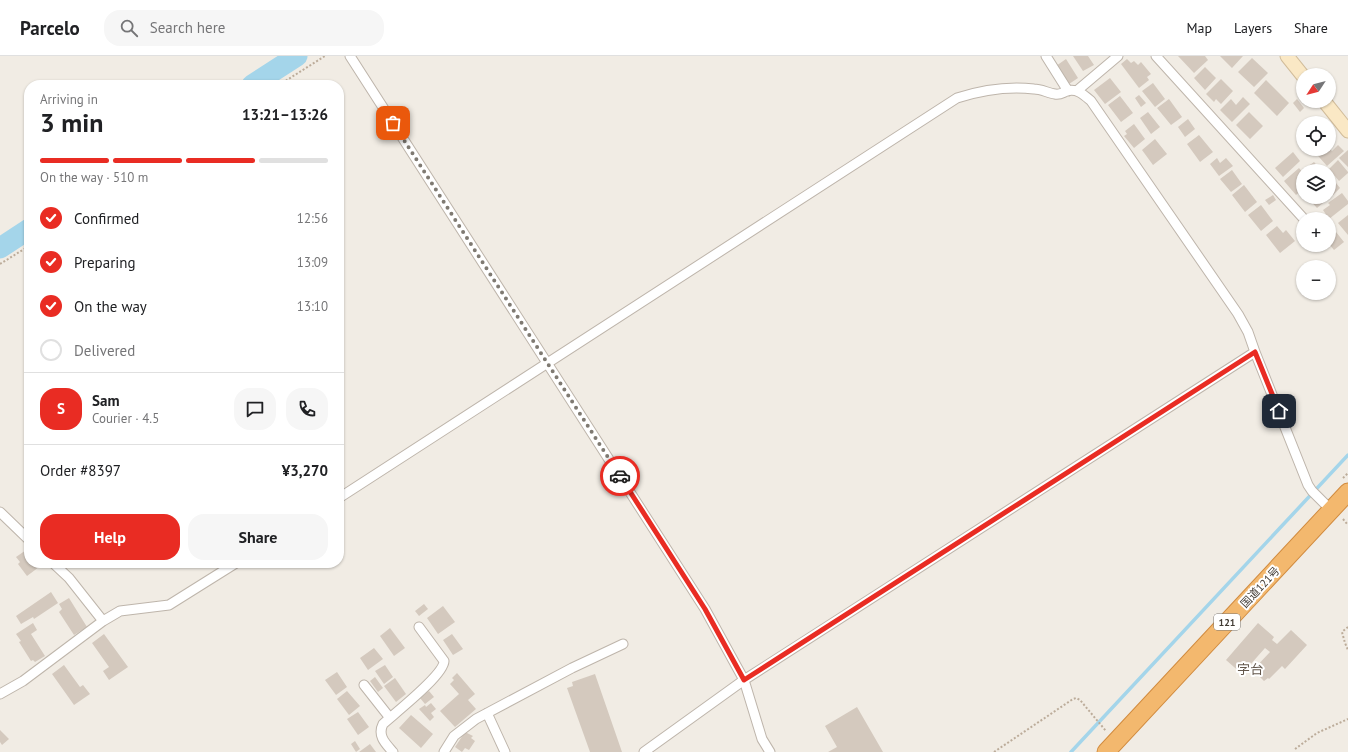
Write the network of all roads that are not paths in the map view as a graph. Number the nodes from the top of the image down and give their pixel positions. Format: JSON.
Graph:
{"nodes":[{"id":1,"x":350,"y":56,"type":"edge"},
{"id":2,"x":1046,"y":56,"type":"edge"},
{"id":3,"x":1118,"y":56,"type":"edge"},
{"id":4,"x":1156,"y":56,"type":"edge"},
{"id":5,"x":1286,"y":56,"type":"edge"},
{"id":6,"x":1296,"y":68,"type":"edge"},
{"id":7,"x":1068,"y":91,"type":"junction"},
{"id":8,"x":1080,"y":92,"type":"junction"},
{"id":9,"x":1330,"y":108,"type":"edge"},
{"id":10,"x":1348,"y":131,"type":"edge"},
{"id":11,"x":1298,"y":212,"type":"edge"},
{"id":12,"x":1255,"y":352,"type":"junction"},
{"id":13,"x":547,"y":363,"type":"junction"},
{"id":14,"x":1348,"y":492,"type":"edge"},
{"id":15,"x":344,"y":495,"type":"edge"},
{"id":16,"x":1331,"y":510,"type":"junction"},
{"id":17,"x":0,"y":512,"type":"edge"},
{"id":18,"x":24,"y":535,"type":"edge"},
{"id":19,"x":58,"y":568,"type":"edge"},
{"id":20,"x":228,"y":568,"type":"edge"},
{"id":21,"x":103,"y":621,"type":"junction"},
{"id":22,"x":419,"y":627,"type":"dead end"},
{"id":23,"x":623,"y":644,"type":"dead end"},
{"id":24,"x":744,"y":680,"type":"junction"},
{"id":25,"x":364,"y":685,"type":"dead end"},
{"id":26,"x":0,"y":694,"type":"edge"},
{"id":27,"x":487,"y":713,"type":"junction"},
{"id":28,"x":390,"y":718,"type":"junction"},
{"id":29,"x":1111,"y":747,"type":"edge"},
{"id":30,"x":393,"y":752,"type":"edge"},
{"id":31,"x":444,"y":752,"type":"edge"},
{"id":32,"x":505,"y":752,"type":"edge"},
{"id":33,"x":644,"y":752,"type":"edge"},
{"id":34,"x":770,"y":752,"type":"edge"}],
"edges":[{"from":1,"to":13,"type":"street"},
{"from":2,"to":7,"type":"street"},
{"from":3,"to":8,"type":"street"},
{"from":4,"to":11,"type":"street"},
{"from":5,"to":6,"type":"main road"},
{"from":7,"to":8,"type":"street"},
{"from":7,"to":13,"type":"street"},
{"from":8,"to":12,"type":"street"},
{"from":9,"to":10,"type":"main road"},
{"from":12,"to":16,"type":"street"},
{"from":12,"to":24,"type":"street"},
{"from":13,"to":15,"type":"street"},
{"from":13,"to":24,"type":"street"},
{"from":14,"to":16,"type":"highway","name":"国道121号","number":"121"},
{"from":16,"to":29,"type":"highway","name":"国道121号","number":"121"},
{"from":17,"to":18,"type":"street"},
{"from":19,"to":21,"type":"street"},
{"from":20,"to":21,"type":"street"},
{"from":21,"to":26,"type":"street"},
{"from":22,"to":28,"type":"street"},
{"from":23,"to":27,"type":"street"},
{"from":24,"to":33,"type":"street"},
{"from":24,"to":34,"type":"street"},
{"from":25,"to":28,"type":"street"},
{"from":27,"to":31,"type":"street"},
{"from":27,"to":32,"type":"street"},
{"from":28,"to":30,"type":"street"}]}
